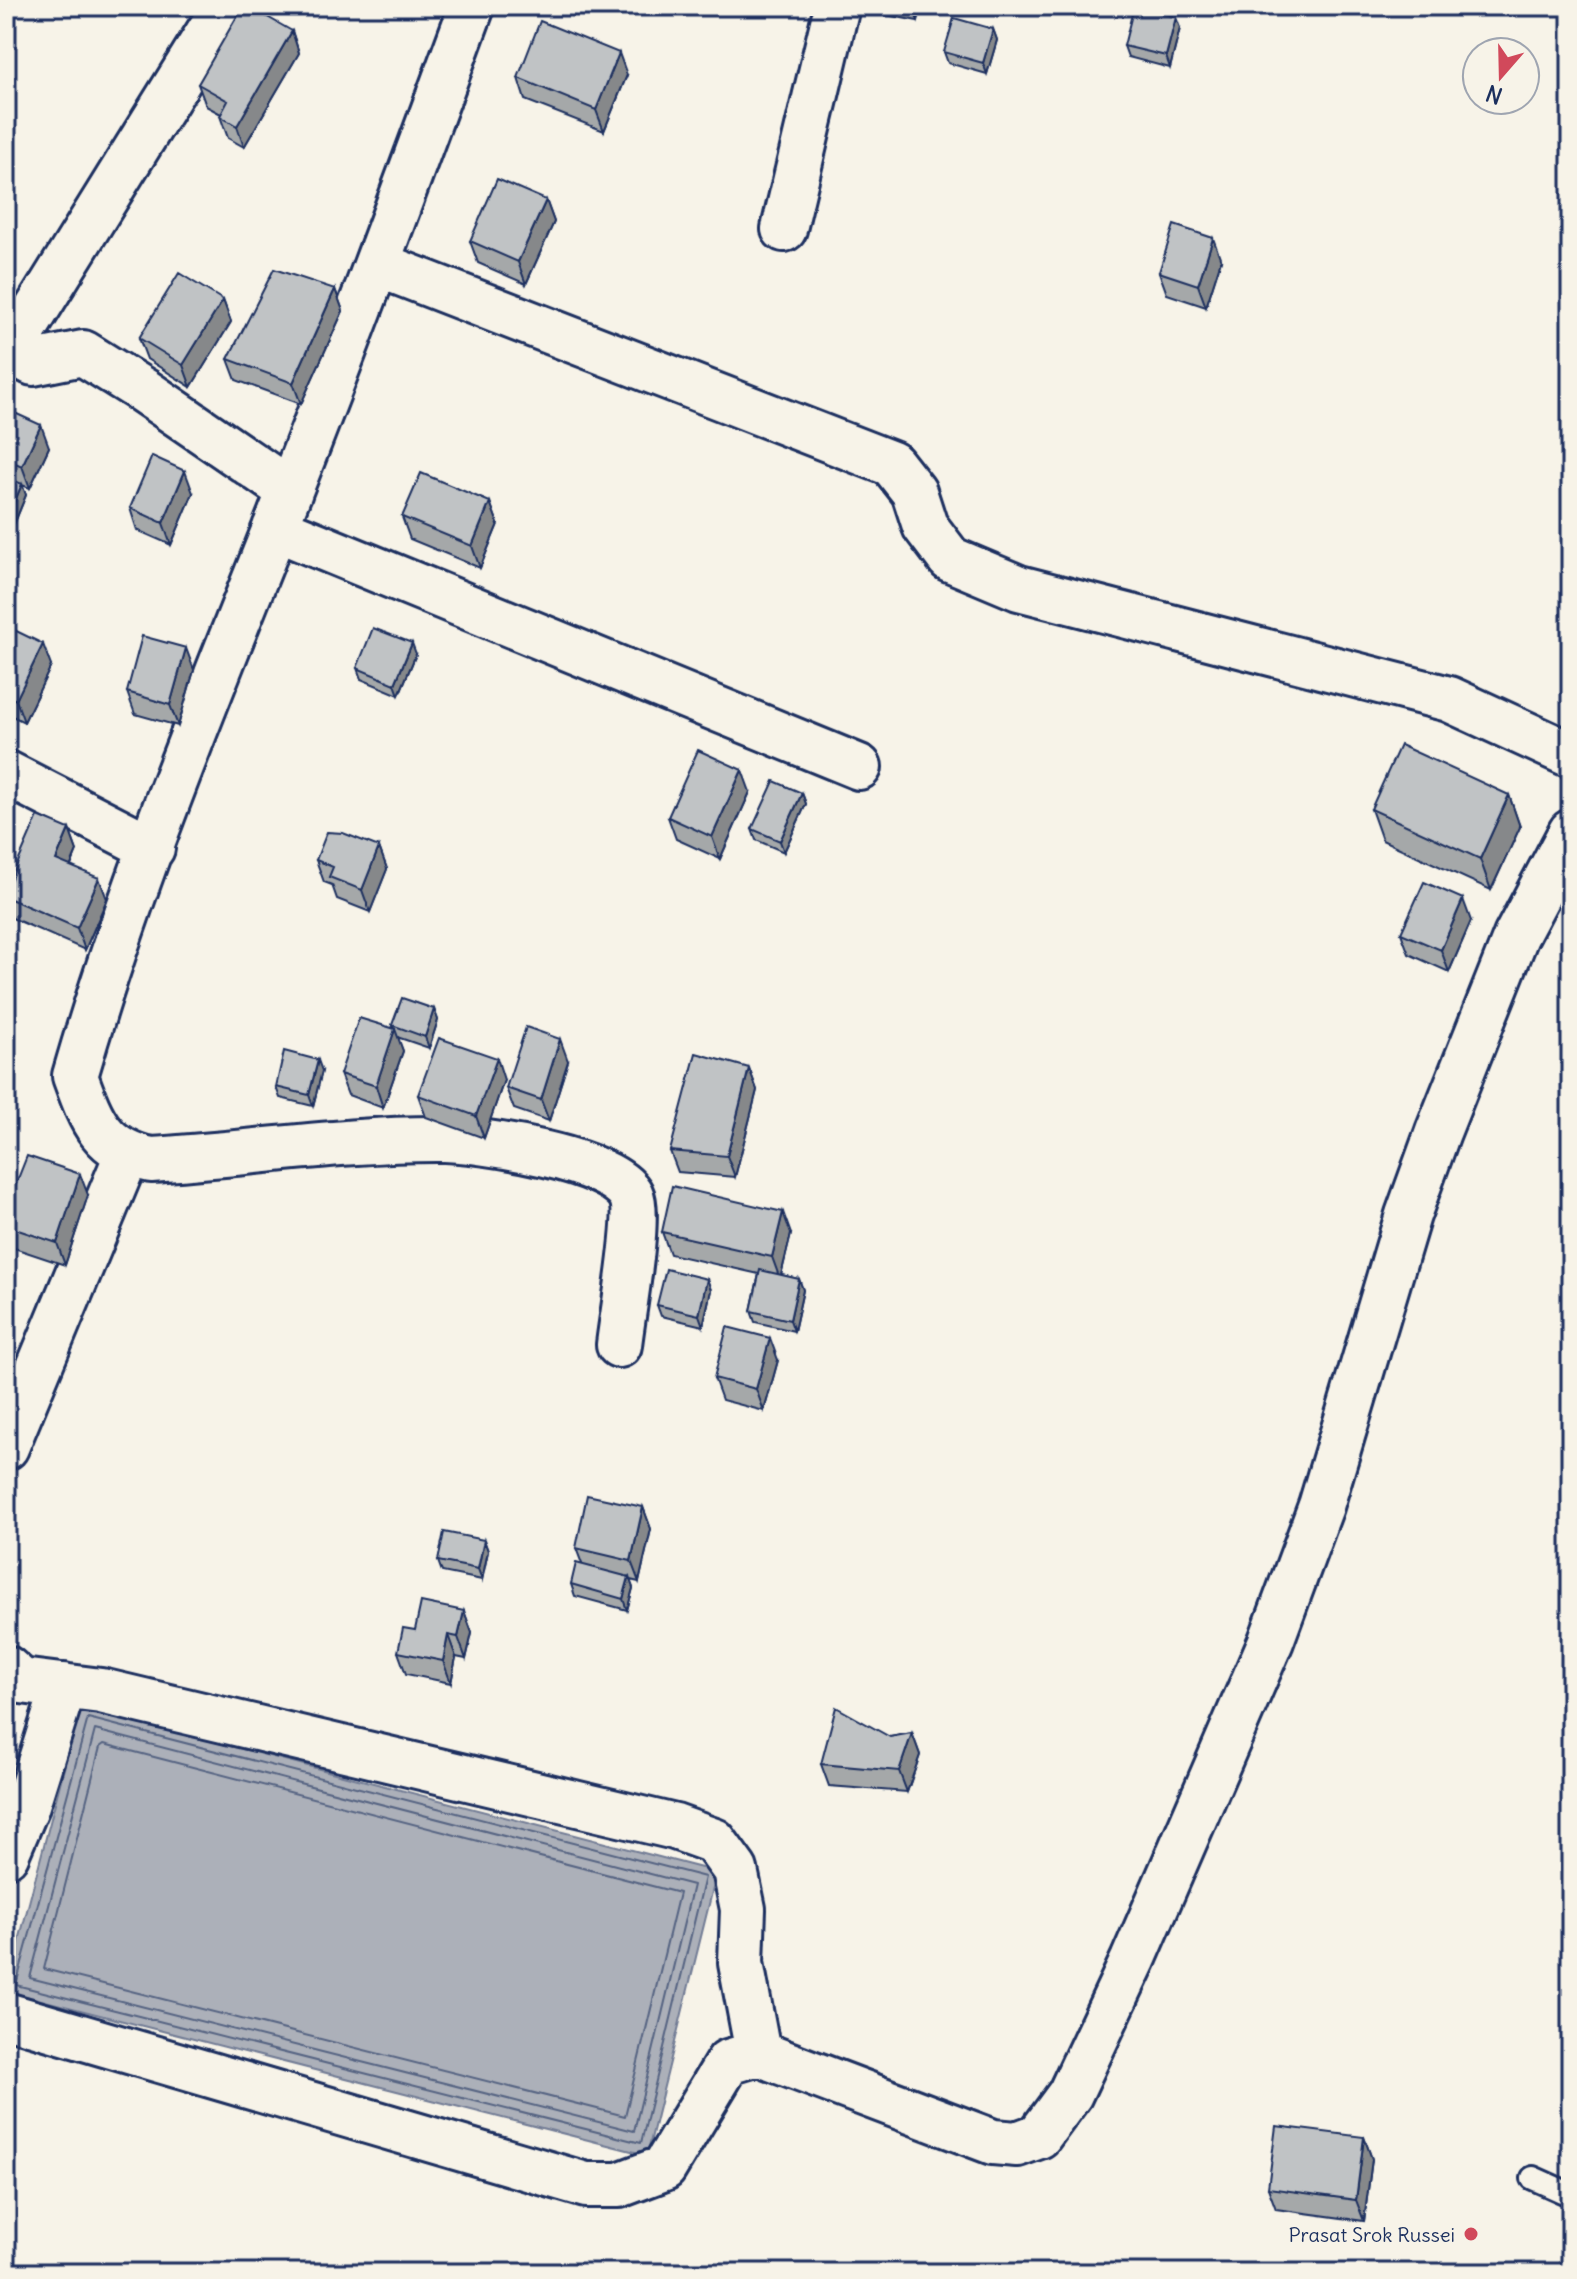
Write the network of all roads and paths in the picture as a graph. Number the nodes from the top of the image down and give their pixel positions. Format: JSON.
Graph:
{"nodes":[{"id":1,"x":225,"y":6,"type":"edge"},
{"id":2,"x":472,"y":6,"type":"edge"},
{"id":3,"x":837,"y":6,"type":"edge"},
{"id":4,"x":784,"y":229,"type":"dead end"},
{"id":5,"x":377,"y":264,"type":"junction"},
{"id":6,"x":9,"y":355,"type":"edge"},
{"id":7,"x":282,"y":509,"type":"junction"},
{"id":8,"x":1571,"y":755,"type":"edge"},
{"id":9,"x":859,"y":767,"type":"dead end"},
{"id":10,"x":6,"y":773,"type":"edge"},
{"id":11,"x":1571,"y":832,"type":"edge"},
{"id":12,"x":152,"y":848,"type":"junction"},
{"id":13,"x":127,"y":1155,"type":"junction"},
{"id":14,"x":619,"y":1345,"type":"dead end"},
{"id":15,"x":6,"y":1447,"type":"edge"},
{"id":16,"x":6,"y":1668,"type":"edge"},
{"id":17,"x":64,"y":1686,"type":"junction"},
{"id":18,"x":6,"y":1855,"type":"edge"},
{"id":19,"x":6,"y":2015,"type":"edge"},
{"id":20,"x":758,"y":2053,"type":"junction"},
{"id":21,"x":1533,"y":2178,"type":"dead end"},
{"id":22,"x":1571,"y":2195,"type":"edge"}],
"edges":[{"from":1,"to":6,"type":"street"},
{"from":2,"to":5,"type":"street"},
{"from":3,"to":4,"type":"street"},
{"from":5,"to":7,"type":"street"},
{"from":5,"to":8,"type":"street"},
{"from":6,"to":7,"type":"street"},
{"from":7,"to":9,"type":"street"},
{"from":7,"to":12,"type":"street"},
{"from":10,"to":12,"type":"street"},
{"from":11,"to":20,"type":"street"},
{"from":12,"to":13,"type":"street"},
{"from":13,"to":14,"type":"street"},
{"from":13,"to":15,"type":"street"},
{"from":16,"to":17,"type":"street"},
{"from":17,"to":18,"type":"street"},
{"from":17,"to":20,"type":"street"},
{"from":19,"to":20,"type":"street"},
{"from":21,"to":22,"type":"lane"}]}
